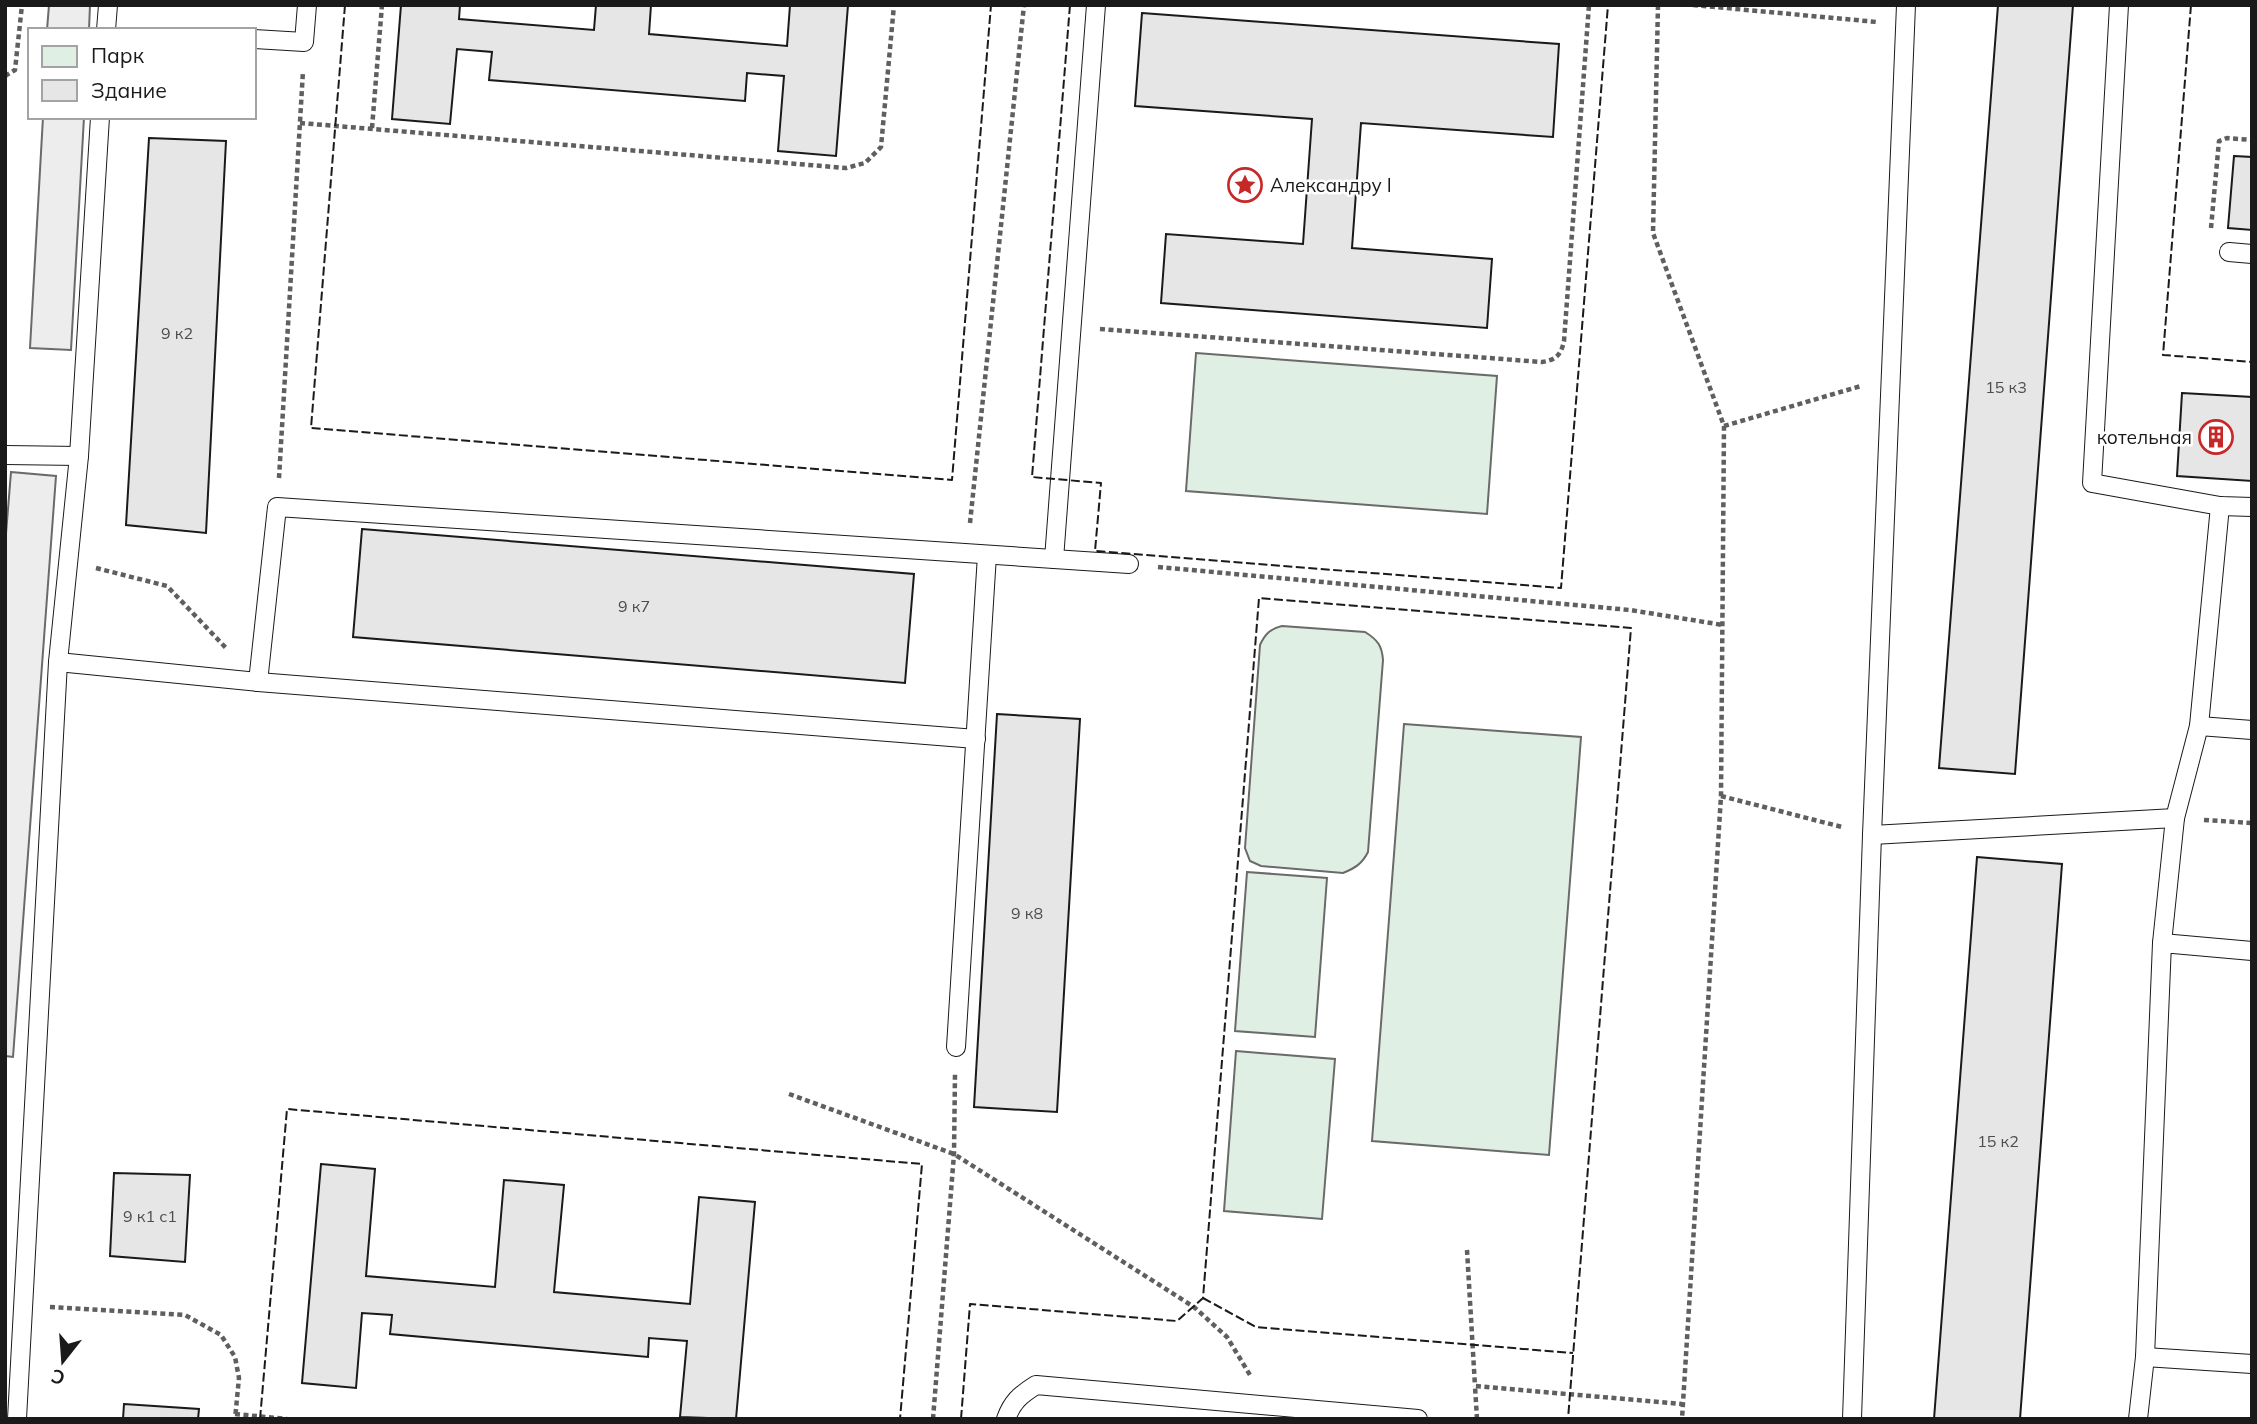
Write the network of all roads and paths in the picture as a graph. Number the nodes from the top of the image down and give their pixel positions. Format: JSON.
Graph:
{"nodes":[{"id":1,"x":22,"y":5,"type":"edge"},
{"id":2,"x":108,"y":5,"type":"edge"},
{"id":3,"x":306,"y":5,"type":"edge"},
{"id":4,"x":382,"y":5,"type":"edge"},
{"id":5,"x":894,"y":5,"type":"edge"},
{"id":6,"x":1024,"y":5,"type":"edge"},
{"id":7,"x":1096,"y":5,"type":"edge"},
{"id":8,"x":1589,"y":5,"type":"edge"},
{"id":9,"x":1658,"y":5,"type":"edge"},
{"id":10,"x":1693,"y":5,"type":"edge"},
{"id":11,"x":1906,"y":5,"type":"edge"},
{"id":12,"x":2119,"y":5,"type":"edge"},
{"id":13,"x":1905,"y":25,"type":"junction"},
{"id":14,"x":106,"y":28,"type":"edge"},
{"id":15,"x":256,"y":39,"type":"edge"},
{"id":16,"x":304,"y":42,"type":"junction"},
{"id":17,"x":5,"y":76,"type":"edge"},
{"id":18,"x":100,"y":119,"type":"edge"},
{"id":19,"x":300,"y":123,"type":"junction"},
{"id":20,"x":372,"y":128,"type":"junction"},
{"id":21,"x":2252,"y":140,"type":"edge"},
{"id":22,"x":2229,"y":252,"type":"joint"},
{"id":23,"x":2252,"y":254,"type":"edge"},
{"id":24,"x":1072,"y":327,"type":"junction"},
{"id":25,"x":1892,"y":377,"type":"junction"},
{"id":26,"x":1724,"y":425,"type":"junction"},
{"id":27,"x":5,"y":455,"type":"edge"},
{"id":28,"x":79,"y":456,"type":"junction"},
{"id":29,"x":2220,"y":506,"type":"junction"},
{"id":30,"x":2252,"y":507,"type":"edge"},
{"id":31,"x":277,"y":508,"type":"junction"},
{"id":32,"x":967,"y":553,"type":"junction"},
{"id":33,"x":987,"y":555,"type":"junction"},
{"id":34,"x":1055,"y":559,"type":"junction"},
{"id":35,"x":68,"y":562,"type":"junction"},
{"id":36,"x":1129,"y":564,"type":"joint"},
{"id":37,"x":1723,"y":625,"type":"junction"},
{"id":38,"x":58,"y":662,"type":"junction"},
{"id":39,"x":258,"y":682,"type":"junction"},
{"id":40,"x":2199,"y":726,"type":"junction"},
{"id":41,"x":2252,"y":730,"type":"edge"},
{"id":42,"x":976,"y":739,"type":"junction"},
{"id":43,"x":1721,"y":796,"type":"junction"},
{"id":44,"x":2175,"y":818,"type":"junction"},
{"id":45,"x":2252,"y":823,"type":"edge"},
{"id":46,"x":1872,"y":835,"type":"junction"},
{"id":47,"x":2162,"y":943,"type":"junction"},
{"id":48,"x":2252,"y":951,"type":"edge"},
{"id":49,"x":956,"y":1047,"type":"joint"},
{"id":50,"x":789,"y":1094,"type":"dead end"},
{"id":51,"x":954,"y":1154,"type":"junction"},
{"id":52,"x":1467,"y":1250,"type":"dead end"},
{"id":53,"x":24,"y":1306,"type":"junction"},
{"id":54,"x":2145,"y":1357,"type":"junction"},
{"id":55,"x":2252,"y":1364,"type":"edge"},
{"id":56,"x":1475,"y":1386,"type":"junction"},
{"id":57,"x":1682,"y":1404,"type":"junction"},
{"id":58,"x":1270,"y":1406,"type":"junction"},
{"id":59,"x":235,"y":1416,"type":"edge"},
{"id":60,"x":17,"y":1419,"type":"edge"},
{"id":61,"x":287,"y":1419,"type":"edge"},
{"id":62,"x":933,"y":1419,"type":"edge"},
{"id":63,"x":1006,"y":1419,"type":"edge"},
{"id":64,"x":1418,"y":1419,"type":"edge"},
{"id":65,"x":1476,"y":1419,"type":"edge"},
{"id":66,"x":1682,"y":1419,"type":"edge"},
{"id":67,"x":1852,"y":1419,"type":"edge"},
{"id":68,"x":2138,"y":1419,"type":"edge"}],
"edges":[{"from":1,"to":17,"type":"path"},
{"from":2,"to":14,"type":"lane"},
{"from":3,"to":16,"type":"lane"},
{"from":4,"to":20,"type":"path"},
{"from":5,"to":20,"type":"path"},
{"from":6,"to":32,"type":"path"},
{"from":7,"to":24,"type":"lane"},
{"from":8,"to":24,"type":"path"},
{"from":9,"to":26,"type":"path"},
{"from":10,"to":13,"type":"path"},
{"from":11,"to":13,"type":"lane"},
{"from":12,"to":29,"type":"lane"},
{"from":13,"to":25,"type":"lane"},
{"from":15,"to":16,"type":"lane"},
{"from":16,"to":19,"type":"path"},
{"from":18,"to":28,"type":"lane"},
{"from":19,"to":20,"type":"path"},
{"from":19,"to":31,"type":"path"},
{"from":21,"to":22,"type":"path"},
{"from":22,"to":23,"type":"lane"},
{"from":24,"to":34,"type":"lane"},
{"from":25,"to":26,"type":"path"},
{"from":25,"to":46,"type":"lane"},
{"from":26,"to":37,"type":"path"},
{"from":27,"to":28,"type":"lane"},
{"from":28,"to":35,"type":"lane"},
{"from":29,"to":30,"type":"lane"},
{"from":29,"to":40,"type":"lane"},
{"from":31,"to":32,"type":"lane"},
{"from":31,"to":39,"type":"lane"},
{"from":32,"to":33,"type":"lane"},
{"from":33,"to":34,"type":"lane"},
{"from":33,"to":42,"type":"lane"},
{"from":34,"to":36,"type":"lane"},
{"from":35,"to":38,"type":"lane"},
{"from":35,"to":39,"type":"path"},
{"from":36,"to":37,"type":"path"},
{"from":37,"to":43,"type":"path"},
{"from":38,"to":39,"type":"lane"},
{"from":38,"to":53,"type":"lane"},
{"from":39,"to":42,"type":"lane"},
{"from":40,"to":41,"type":"lane"},
{"from":40,"to":44,"type":"lane"},
{"from":42,"to":49,"type":"lane"},
{"from":43,"to":46,"type":"path"},
{"from":43,"to":57,"type":"path"},
{"from":44,"to":45,"type":"path"},
{"from":44,"to":46,"type":"lane"},
{"from":44,"to":47,"type":"lane"},
{"from":46,"to":67,"type":"lane"},
{"from":47,"to":48,"type":"lane"},
{"from":47,"to":54,"type":"lane"},
{"from":49,"to":51,"type":"path"},
{"from":50,"to":51,"type":"path"},
{"from":51,"to":58,"type":"path"},
{"from":51,"to":62,"type":"path"},
{"from":52,"to":56,"type":"path"},
{"from":53,"to":59,"type":"path"},
{"from":53,"to":60,"type":"lane"},
{"from":54,"to":55,"type":"lane"},
{"from":54,"to":68,"type":"lane"},
{"from":56,"to":57,"type":"path"},
{"from":56,"to":65,"type":"path"},
{"from":57,"to":66,"type":"path"},
{"from":58,"to":63,"type":"lane"},
{"from":58,"to":64,"type":"lane"},
{"from":59,"to":61,"type":"path"}]}
